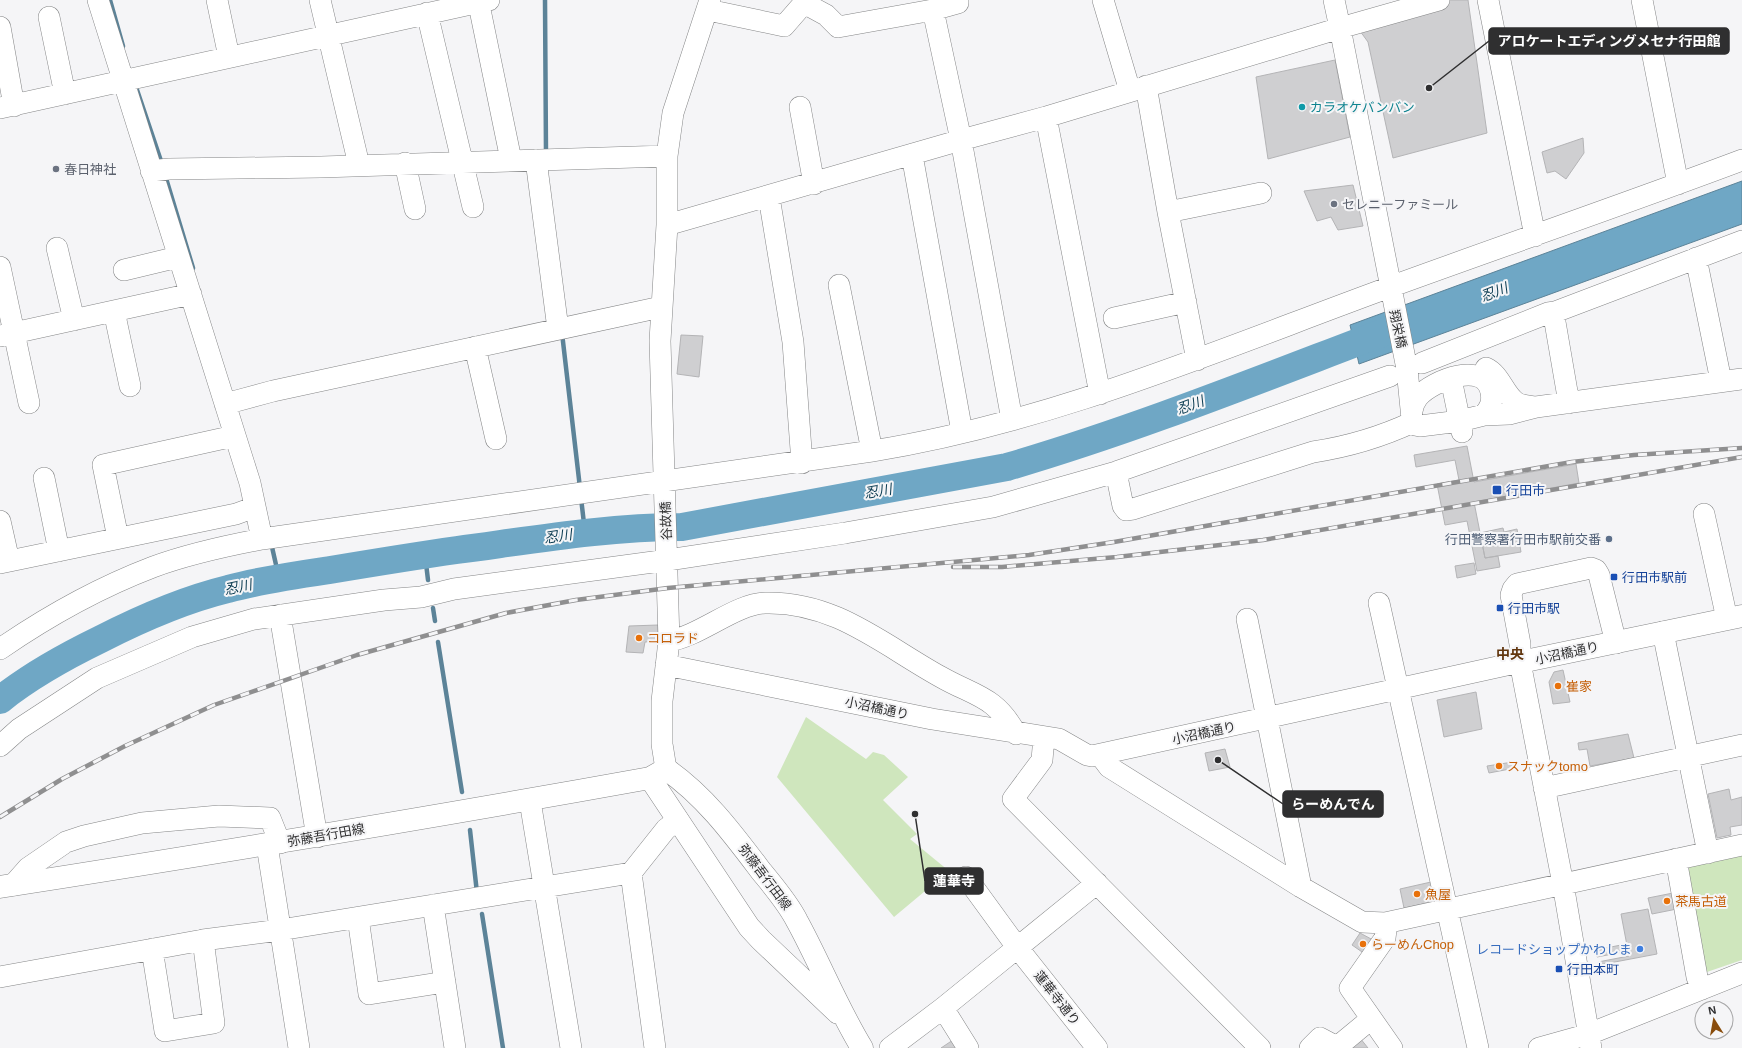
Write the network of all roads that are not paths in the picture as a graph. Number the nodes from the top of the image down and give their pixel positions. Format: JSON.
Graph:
{"nodes":[{"id":1,"x":98,"y":0,"type":"edge"},
{"id":2,"x":217,"y":0,"type":"edge"},
{"id":3,"x":320,"y":0,"type":"edge"},
{"id":4,"x":958,"y":0,"type":"edge"},
{"id":5,"x":1103,"y":0,"type":"edge"},
{"id":6,"x":1334,"y":0,"type":"edge"},
{"id":7,"x":1439,"y":0,"type":"edge"},
{"id":8,"x":1488,"y":0,"type":"edge"},
{"id":9,"x":1642,"y":0,"type":"edge"},
{"id":10,"x":482,"y":1,"type":"edge"},
{"id":11,"x":709,"y":5,"type":"edge"},
{"id":12,"x":830,"y":8,"type":"edge"},
{"id":13,"x":420,"y":9,"type":"edge"},
{"id":14,"x":932,"y":10,"type":"junction"},
{"id":15,"x":49,"y":17,"type":"dead end"},
{"id":16,"x":0,"y":27,"type":"edge"},
{"id":17,"x":1340,"y":28,"type":"junction"},
{"id":18,"x":328,"y":34,"type":"junction"},
{"id":19,"x":229,"y":57,"type":"junction"},
{"id":20,"x":123,"y":82,"type":"junction"},
{"id":21,"x":1138,"y":88,"type":"junction"},
{"id":22,"x":65,"y":94,"type":"junction"},
{"id":23,"x":7,"y":107,"type":"edge"},
{"id":24,"x":800,"y":108,"type":"dead end"},
{"id":25,"x":1046,"y":117,"type":"junction"},
{"id":26,"x":960,"y":140,"type":"junction"},
{"id":27,"x":912,"y":155,"type":"junction"},
{"id":28,"x":667,"y":156,"type":"junction"},
{"id":29,"x":511,"y":160,"type":"junction"},
{"id":30,"x":536,"y":160,"type":"junction"},
{"id":31,"x":1742,"y":160,"type":"edge"},
{"id":32,"x":462,"y":161,"type":"junction"},
{"id":33,"x":406,"y":163,"type":"junction"},
{"id":34,"x":359,"y":165,"type":"junction"},
{"id":35,"x":151,"y":172,"type":"junction"},
{"id":36,"x":814,"y":184,"type":"junction"},
{"id":37,"x":1678,"y":184,"type":"junction"},
{"id":38,"x":1260,"y":193,"type":"dead end"},
{"id":39,"x":769,"y":197,"type":"junction"},
{"id":40,"x":473,"y":207,"type":"dead end"},
{"id":41,"x":415,"y":209,"type":"dead end"},
{"id":42,"x":1168,"y":212,"type":"junction"},
{"id":43,"x":667,"y":226,"type":"junction"},
{"id":44,"x":1535,"y":236,"type":"junction"},
{"id":45,"x":1742,"y":241,"type":"edge"},
{"id":46,"x":57,"y":248,"type":"dead end"},
{"id":47,"x":178,"y":257,"type":"junction"},
{"id":48,"x":1696,"y":258,"type":"junction"},
{"id":49,"x":0,"y":267,"type":"edge"},
{"id":50,"x":124,"y":270,"type":"dead end"},
{"id":51,"x":840,"y":285,"type":"dead end"},
{"id":52,"x":1391,"y":290,"type":"junction"},
{"id":53,"x":191,"y":294,"type":"junction"},
{"id":54,"x":1186,"y":302,"type":"junction"},
{"id":55,"x":661,"y":307,"type":"junction"},
{"id":56,"x":114,"y":311,"type":"junction"},
{"id":57,"x":1555,"y":312,"type":"junction"},
{"id":58,"x":1114,"y":318,"type":"dead end"},
{"id":59,"x":74,"y":320,"type":"junction"},
{"id":60,"x":558,"y":329,"type":"junction"},
{"id":61,"x":7,"y":334,"type":"edge"},
{"id":62,"x":475,"y":347,"type":"junction"},
{"id":63,"x":1197,"y":360,"type":"junction"},
{"id":64,"x":1406,"y":368,"type":"junction"},
{"id":65,"x":1450,"y":379,"type":"junction"},
{"id":66,"x":1742,"y":379,"type":"edge"},
{"id":67,"x":1721,"y":382,"type":"junction"},
{"id":68,"x":130,"y":386,"type":"dead end"},
{"id":69,"x":1100,"y":394,"type":"junction"},
{"id":70,"x":29,"y":403,"type":"dead end"},
{"id":71,"x":1569,"y":403,"type":"junction"},
{"id":72,"x":225,"y":404,"type":"junction"},
{"id":73,"x":1536,"y":407,"type":"junction"},
{"id":74,"x":1509,"y":414,"type":"junction"},
{"id":75,"x":1484,"y":415,"type":"junction"},
{"id":76,"x":1413,"y":419,"type":"junction"},
{"id":77,"x":1012,"y":420,"type":"junction"},
{"id":78,"x":1461,"y":427,"type":"junction"},
{"id":79,"x":962,"y":432,"type":"junction"},
{"id":80,"x":234,"y":436,"type":"junction"},
{"id":81,"x":496,"y":439,"type":"dead end"},
{"id":82,"x":872,"y":451,"type":"junction"},
{"id":83,"x":802,"y":462,"type":"junction"},
{"id":84,"x":1116,"y":472,"type":"junction"},
{"id":85,"x":44,"y":478,"type":"dead end"},
{"id":86,"x":665,"y":484,"type":"junction"},
{"id":87,"x":255,"y":507,"type":"junction"},
{"id":88,"x":1704,"y":514,"type":"dead end"},
{"id":89,"x":0,"y":521,"type":"edge"},
{"id":90,"x":118,"y":538,"type":"junction"},
{"id":91,"x":262,"y":539,"type":"junction"},
{"id":92,"x":59,"y":551,"type":"junction"},
{"id":93,"x":668,"y":558,"type":"junction"},
{"id":94,"x":5,"y":562,"type":"edge"},
{"id":95,"x":1379,"y":603,"type":"dead end"},
{"id":96,"x":280,"y":615,"type":"junction"},
{"id":97,"x":1734,"y":617,"type":"edge"},
{"id":98,"x":1247,"y":619,"type":"dead end"},
{"id":99,"x":1663,"y":632,"type":"junction"},
{"id":100,"x":669,"y":641,"type":"junction"},
{"id":101,"x":1616,"y":643,"type":"junction"},
{"id":102,"x":0,"y":649,"type":"edge"},
{"id":103,"x":1520,"y":662,"type":"junction"},
{"id":104,"x":666,"y":665,"type":"junction"},
{"id":105,"x":1398,"y":690,"type":"junction"},
{"id":106,"x":1268,"y":719,"type":"junction"},
{"id":107,"x":1016,"y":734,"type":"junction"},
{"id":108,"x":1044,"y":737,"type":"junction"},
{"id":109,"x":1742,"y":744,"type":"edge"},
{"id":110,"x":0,"y":746,"type":"edge"},
{"id":111,"x":1100,"y":755,"type":"junction"},
{"id":112,"x":1688,"y":757,"type":"junction"},
{"id":113,"x":658,"y":774,"type":"junction"},
{"id":114,"x":1544,"y":788,"type":"junction"},
{"id":115,"x":530,"y":801,"type":"junction"},
{"id":116,"x":678,"y":820,"type":"junction"},
{"id":117,"x":317,"y":837,"type":"junction"},
{"id":118,"x":274,"y":844,"type":"junction"},
{"id":119,"x":1742,"y":845,"type":"edge"},
{"id":120,"x":1708,"y":853,"type":"junction"},
{"id":121,"x":1676,"y":860,"type":"junction"},
{"id":122,"x":631,"y":873,"type":"junction"},
{"id":123,"x":966,"y":877,"type":"dead end"},
{"id":124,"x":1097,"y":883,"type":"junction"},
{"id":125,"x":1563,"y":884,"type":"junction"},
{"id":126,"x":7,"y":886,"type":"edge"},
{"id":127,"x":544,"y":887,"type":"junction"},
{"id":128,"x":1301,"y":887,"type":"junction"},
{"id":129,"x":433,"y":905,"type":"junction"},
{"id":130,"x":1448,"y":910,"type":"junction"},
{"id":131,"x":358,"y":918,"type":"junction"},
{"id":132,"x":1385,"y":923,"type":"junction"},
{"id":133,"x":280,"y":930,"type":"junction"},
{"id":134,"x":203,"y":940,"type":"junction"},
{"id":135,"x":1017,"y":947,"type":"junction"},
{"id":136,"x":152,"y":949,"type":"junction"},
{"id":137,"x":1742,"y":973,"type":"edge"},
{"id":138,"x":0,"y":977,"type":"edge"},
{"id":139,"x":445,"y":982,"type":"junction"},
{"id":140,"x":1702,"y":989,"type":"junction"},
{"id":141,"x":943,"y":1008,"type":"junction"},
{"id":142,"x":1371,"y":1019,"type":"junction"},
{"id":143,"x":846,"y":1021,"type":"junction"},
{"id":144,"x":1590,"y":1041,"type":"edge"},
{"id":145,"x":299,"y":1048,"type":"edge"},
{"id":146,"x":455,"y":1048,"type":"edge"},
{"id":147,"x":571,"y":1048,"type":"edge"},
{"id":148,"x":656,"y":1048,"type":"edge"},
{"id":149,"x":862,"y":1048,"type":"edge"},
{"id":150,"x":890,"y":1048,"type":"edge"},
{"id":151,"x":968,"y":1048,"type":"edge"},
{"id":152,"x":1097,"y":1048,"type":"edge"},
{"id":153,"x":1260,"y":1048,"type":"edge"},
{"id":154,"x":1310,"y":1048,"type":"edge"},
{"id":155,"x":1392,"y":1048,"type":"edge"},
{"id":156,"x":1478,"y":1048,"type":"edge"},
{"id":157,"x":1539,"y":1048,"type":"edge"}],
"edges":[{"from":1,"to":20,"type":"street"},
{"from":2,"to":19,"type":"street"},
{"from":3,"to":18,"type":"street"},
{"from":4,"to":14,"type":"street"},
{"from":5,"to":21,"type":"street"},
{"from":6,"to":17,"type":"street","name":"翔栄橋"},
{"from":7,"to":17,"type":"street"},
{"from":8,"to":44,"type":"street"},
{"from":9,"to":37,"type":"street"},
{"from":10,"to":13,"type":"street"},
{"from":10,"to":29,"type":"street"},
{"from":11,"to":12,"type":"street"},
{"from":11,"to":28,"type":"street","name":"谷故橋"},
{"from":12,"to":14,"type":"street"},
{"from":13,"to":18,"type":"street"},
{"from":13,"to":32,"type":"street"},
{"from":14,"to":26,"type":"street"},
{"from":15,"to":22,"type":"street"},
{"from":16,"to":23,"type":"street"},
{"from":17,"to":21,"type":"street"},
{"from":17,"to":52,"type":"street","name":"翔栄橋"},
{"from":18,"to":19,"type":"street"},
{"from":18,"to":34,"type":"street"},
{"from":19,"to":20,"type":"street"},
{"from":20,"to":22,"type":"street"},
{"from":20,"to":35,"type":"street"},
{"from":21,"to":25,"type":"street"},
{"from":21,"to":42,"type":"street"},
{"from":22,"to":23,"type":"street"},
{"from":24,"to":36,"type":"street"},
{"from":25,"to":26,"type":"street"},
{"from":25,"to":69,"type":"street"},
{"from":26,"to":27,"type":"street"},
{"from":26,"to":77,"type":"street"},
{"from":27,"to":36,"type":"street"},
{"from":27,"to":79,"type":"street"},
{"from":28,"to":30,"type":"street"},
{"from":28,"to":43,"type":"street","name":"谷故橋"},
{"from":29,"to":30,"type":"street"},
{"from":29,"to":32,"type":"street"},
{"from":30,"to":60,"type":"street"},
{"from":31,"to":37,"type":"street"},
{"from":32,"to":33,"type":"street"},
{"from":32,"to":40,"type":"street"},
{"from":33,"to":34,"type":"street"},
{"from":33,"to":41,"type":"street"},
{"from":34,"to":35,"type":"street"},
{"from":35,"to":47,"type":"street"},
{"from":36,"to":39,"type":"street"},
{"from":37,"to":44,"type":"street"},
{"from":38,"to":42,"type":"street"},
{"from":39,"to":43,"type":"street"},
{"from":39,"to":83,"type":"street"},
{"from":42,"to":54,"type":"street"},
{"from":43,"to":55,"type":"street","name":"谷故橋"},
{"from":44,"to":52,"type":"street"},
{"from":45,"to":48,"type":"street"},
{"from":46,"to":59,"type":"street"},
{"from":47,"to":50,"type":"street"},
{"from":47,"to":53,"type":"street"},
{"from":48,"to":57,"type":"street"},
{"from":48,"to":67,"type":"street"},
{"from":49,"to":61,"type":"street"},
{"from":51,"to":82,"type":"street"},
{"from":52,"to":63,"type":"street"},
{"from":52,"to":64,"type":"street","name":"翔栄橋"},
{"from":53,"to":56,"type":"street"},
{"from":53,"to":72,"type":"street"},
{"from":54,"to":58,"type":"street"},
{"from":54,"to":63,"type":"street"},
{"from":55,"to":60,"type":"street"},
{"from":55,"to":86,"type":"street","name":"谷故橋"},
{"from":56,"to":59,"type":"street"},
{"from":56,"to":68,"type":"street"},
{"from":57,"to":64,"type":"street"},
{"from":57,"to":71,"type":"street"},
{"from":59,"to":61,"type":"street"},
{"from":60,"to":62,"type":"street"},
{"from":61,"to":70,"type":"street"},
{"from":62,"to":72,"type":"street"},
{"from":62,"to":81,"type":"street"},
{"from":63,"to":69,"type":"street"},
{"from":64,"to":65,"type":"street"},
{"from":64,"to":76,"type":"street","name":"翔栄橋"},
{"from":64,"to":84,"type":"street"},
{"from":65,"to":73,"type":"street"},
{"from":65,"to":75,"type":"street"},
{"from":65,"to":76,"type":"street"},
{"from":65,"to":78,"type":"street"},
{"from":66,"to":67,"type":"street"},
{"from":67,"to":71,"type":"street"},
{"from":69,"to":77,"type":"street"},
{"from":71,"to":73,"type":"street"},
{"from":72,"to":80,"type":"street"},
{"from":73,"to":74,"type":"street"},
{"from":74,"to":75,"type":"street"},
{"from":74,"to":78,"type":"street"},
{"from":75,"to":78,"type":"street"},
{"from":76,"to":78,"type":"street"},
{"from":76,"to":84,"type":"street"},
{"from":77,"to":79,"type":"street"},
{"from":79,"to":82,"type":"street"},
{"from":80,"to":87,"type":"street"},
{"from":80,"to":90,"type":"street"},
{"from":82,"to":83,"type":"street"},
{"from":83,"to":86,"type":"street"},
{"from":84,"to":93,"type":"street"},
{"from":85,"to":92,"type":"street"},
{"from":86,"to":91,"type":"street"},
{"from":86,"to":93,"type":"street","name":"谷故橋"},
{"from":87,"to":90,"type":"street"},
{"from":87,"to":91,"type":"street"},
{"from":88,"to":97,"type":"street"},
{"from":89,"to":94,"type":"street"},
{"from":90,"to":92,"type":"street"},
{"from":91,"to":102,"type":"street"},
{"from":92,"to":94,"type":"street"},
{"from":93,"to":96,"type":"street"},
{"from":93,"to":100,"type":"street","name":"谷故橋"},
{"from":95,"to":105,"type":"street"},
{"from":96,"to":110,"type":"street"},
{"from":96,"to":117,"type":"street"},
{"from":97,"to":99,"type":"main road","name":"小沼橋通り"},
{"from":98,"to":106,"type":"street"},
{"from":99,"to":101,"type":"main road","name":"小沼橋通り"},
{"from":99,"to":112,"type":"street"},
{"from":100,"to":104,"type":"street","name":"谷故橋"},
{"from":100,"to":107,"type":"street"},
{"from":101,"to":103,"type":"main road","name":"小沼橋通り"},
{"from":101,"to":103,"type":"street"},
{"from":103,"to":105,"type":"street","name":"小沼橋通り"},
{"from":103,"to":114,"type":"street"},
{"from":104,"to":107,"type":"street","name":"小沼橋通り"},
{"from":104,"to":113,"type":"street","name":"谷故橋"},
{"from":105,"to":106,"type":"street","name":"小沼橋通り"},
{"from":105,"to":130,"type":"street"},
{"from":106,"to":111,"type":"street","name":"小沼橋通り"},
{"from":106,"to":128,"type":"street"},
{"from":107,"to":108,"type":"street","name":"小沼橋通り"},
{"from":108,"to":111,"type":"street","name":"小沼橋通り"},
{"from":108,"to":124,"type":"street"},
{"from":109,"to":112,"type":"street"},
{"from":111,"to":128,"type":"street"},
{"from":112,"to":114,"type":"street"},
{"from":112,"to":120,"type":"street"},
{"from":113,"to":115,"type":"main road","name":"弥藤吾行田線"},
{"from":113,"to":116,"type":"main road","name":"弥藤吾行田線"},
{"from":113,"to":143,"type":"main road","name":"弥藤吾行田線"},
{"from":114,"to":125,"type":"street"},
{"from":115,"to":117,"type":"main road","name":"弥藤吾行田線"},
{"from":115,"to":127,"type":"street"},
{"from":116,"to":122,"type":"street"},
{"from":116,"to":143,"type":"main road","name":"弥藤吾行田線"},
{"from":117,"to":118,"type":"main road","name":"弥藤吾行田線"},
{"from":118,"to":126,"type":"main road","name":"弥藤吾行田線"},
{"from":118,"to":126,"type":"street"},
{"from":118,"to":133,"type":"street"},
{"from":119,"to":120,"type":"street"},
{"from":120,"to":121,"type":"street"},
{"from":121,"to":125,"type":"street"},
{"from":121,"to":140,"type":"street"},
{"from":122,"to":127,"type":"street"},
{"from":122,"to":148,"type":"street"},
{"from":123,"to":135,"type":"street","name":"蓮華寺通り"},
{"from":124,"to":135,"type":"street"},
{"from":124,"to":153,"type":"street"},
{"from":125,"to":130,"type":"street"},
{"from":125,"to":144,"type":"street"},
{"from":127,"to":129,"type":"street"},
{"from":127,"to":147,"type":"street"},
{"from":128,"to":132,"type":"street"},
{"from":129,"to":131,"type":"street"},
{"from":129,"to":139,"type":"street"},
{"from":130,"to":132,"type":"street"},
{"from":130,"to":156,"type":"street"},
{"from":131,"to":133,"type":"street"},
{"from":131,"to":139,"type":"street"},
{"from":132,"to":142,"type":"street"},
{"from":133,"to":134,"type":"street"},
{"from":133,"to":145,"type":"street"},
{"from":134,"to":136,"type":"street"},
{"from":134,"to":136,"type":"street"},
{"from":135,"to":141,"type":"street"},
{"from":135,"to":152,"type":"street","name":"蓮華寺通り"},
{"from":136,"to":138,"type":"street"},
{"from":137,"to":140,"type":"street"},
{"from":139,"to":146,"type":"street"},
{"from":140,"to":144,"type":"street"},
{"from":141,"to":150,"type":"street"},
{"from":141,"to":151,"type":"street"},
{"from":142,"to":154,"type":"street"},
{"from":142,"to":155,"type":"street"},
{"from":143,"to":149,"type":"main road","name":"弥藤吾行田線"},
{"from":144,"to":157,"type":"street"}]}
